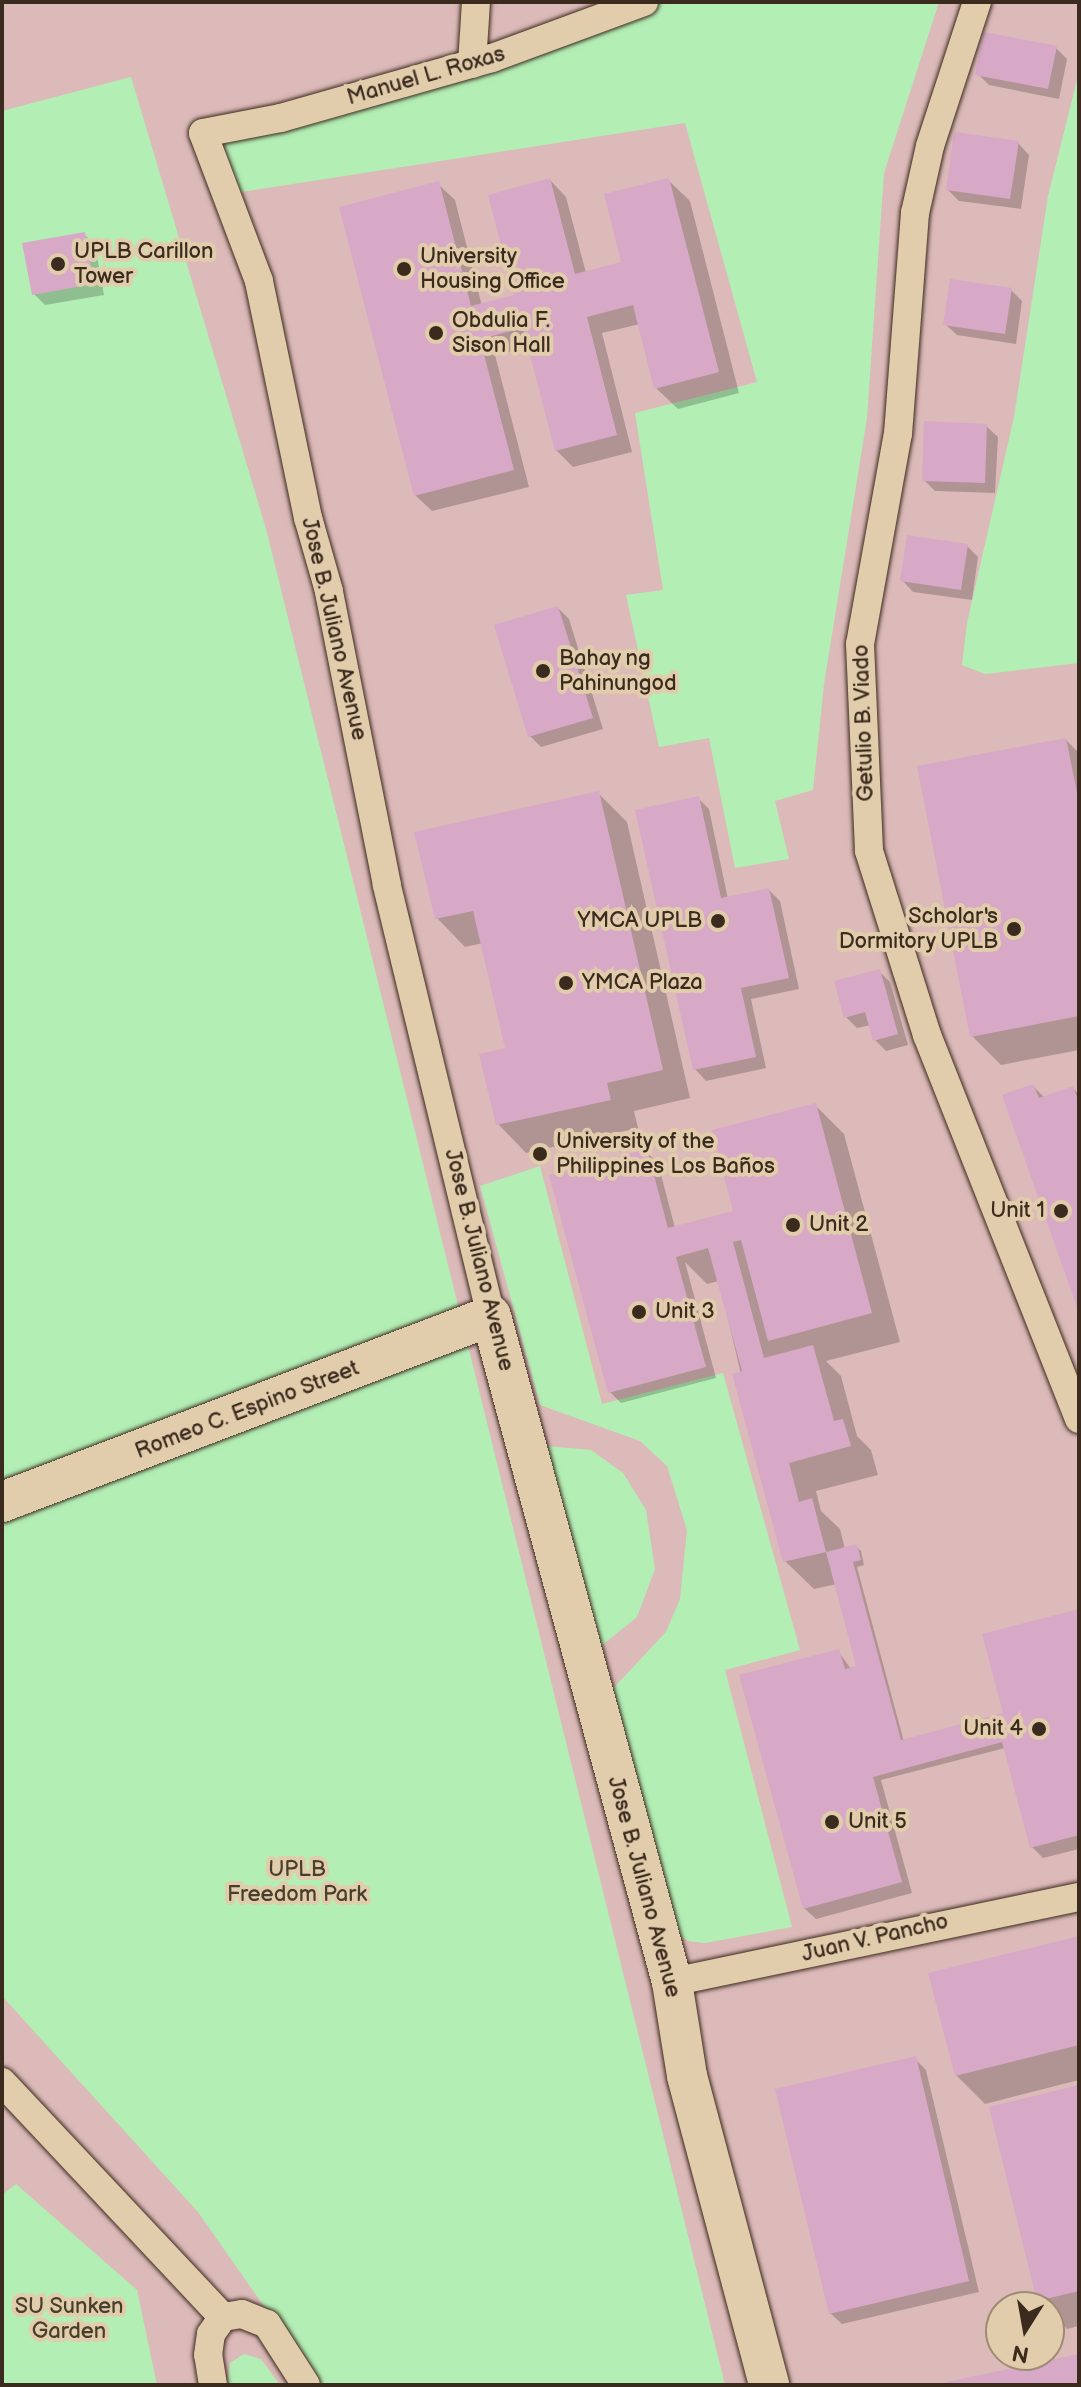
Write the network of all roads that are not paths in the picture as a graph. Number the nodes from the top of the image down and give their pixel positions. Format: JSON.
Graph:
{"nodes":[{"id":1,"x":476,"y":2,"type":"edge"},
{"id":2,"x":644,"y":2,"type":"edge"},
{"id":3,"x":977,"y":2,"type":"edge"},
{"id":4,"x":472,"y":64,"type":"junction"},
{"id":5,"x":203,"y":133,"type":"joint"},
{"id":6,"x":491,"y":1316,"type":"junction"},
{"id":7,"x":1079,"y":1419,"type":"edge"},
{"id":8,"x":2,"y":1502,"type":"edge"},
{"id":9,"x":1079,"y":1897,"type":"edge"},
{"id":10,"x":672,"y":1982,"type":"junction"},
{"id":11,"x":2,"y":2082,"type":"edge"},
{"id":12,"x":223,"y":2317,"type":"junction"},
{"id":13,"x":213,"y":2385,"type":"edge"},
{"id":14,"x":306,"y":2385,"type":"edge"},
{"id":15,"x":769,"y":2385,"type":"edge"}],
"edges":[{"from":1,"to":4,"type":"street"},
{"from":2,"to":4,"type":"street","name":"Manuel L. Roxas"},
{"from":3,"to":7,"type":"street","name":"Getulio B. Viado"},
{"from":4,"to":5,"type":"street","name":"Manuel L. Roxas"},
{"from":5,"to":6,"type":"street","name":"Jose B. Juliano Avenue"},
{"from":6,"to":8,"type":"street","name":"Romeo C. Espino Street"},
{"from":6,"to":10,"type":"street","name":"Jose B. Juliano Avenue"},
{"from":9,"to":10,"type":"street","name":"Juan V. Pancho"},
{"from":10,"to":15,"type":"street","name":"Jose B. Juliano Avenue"},
{"from":11,"to":12,"type":"street"},
{"from":12,"to":13,"type":"street"},
{"from":12,"to":14,"type":"street"}]}
